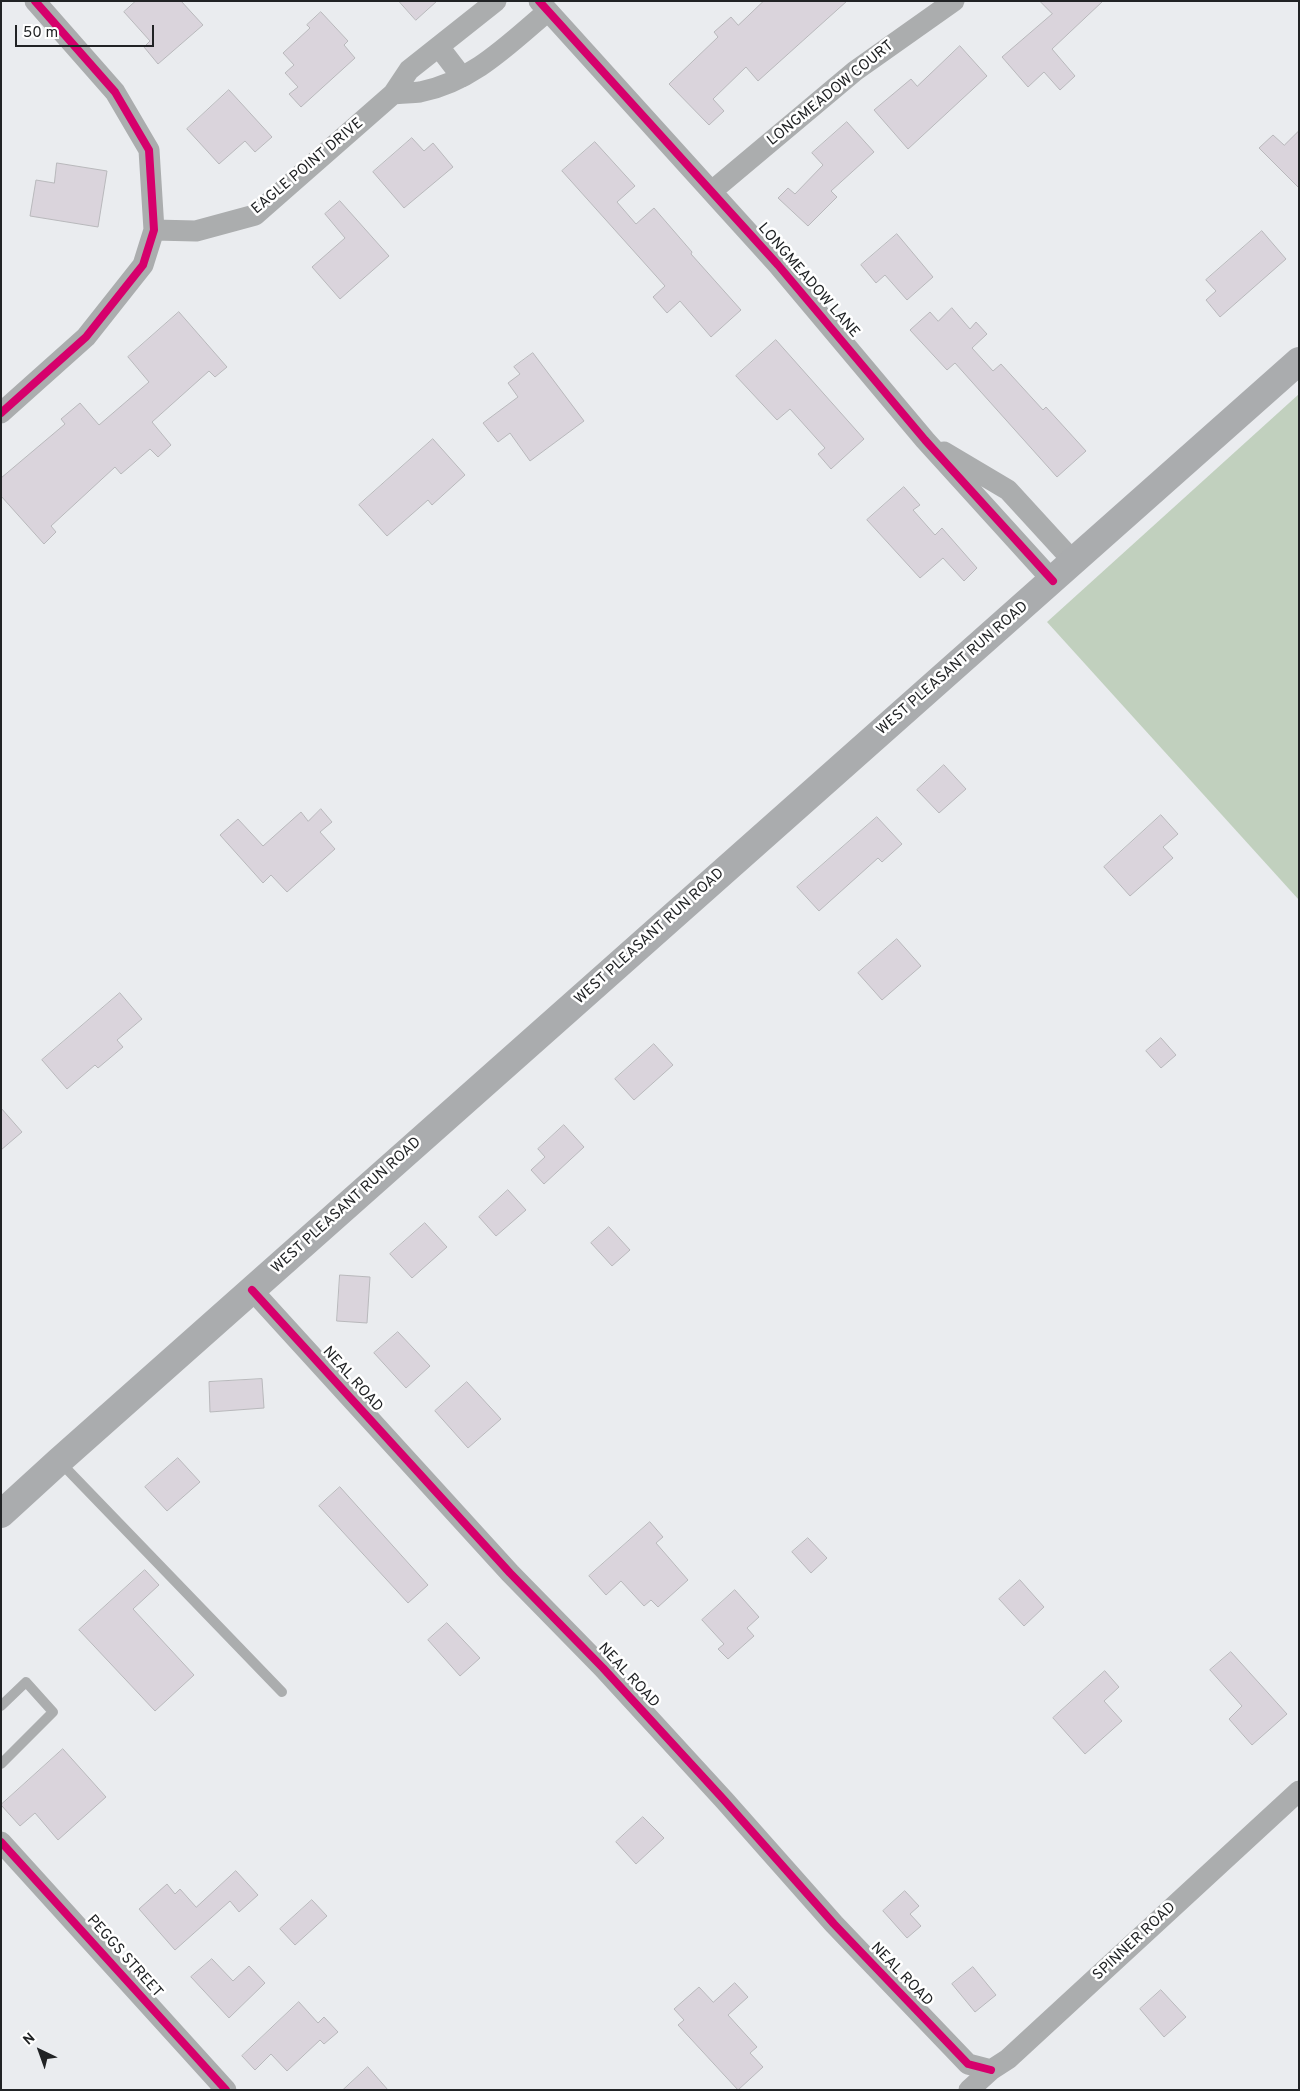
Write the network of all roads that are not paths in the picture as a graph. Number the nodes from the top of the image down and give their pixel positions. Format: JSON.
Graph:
{"nodes":[{"id":1,"x":35,"y":1,"type":"edge"},
{"id":2,"x":496,"y":1,"type":"edge"},
{"id":3,"x":954,"y":1,"type":"edge"},
{"id":4,"x":544,"y":6,"type":"edge"},
{"id":5,"x":439,"y":47,"type":"junction"},
{"id":6,"x":462,"y":77,"type":"junction"},
{"id":7,"x":394,"y":94,"type":"junction"},
{"id":8,"x":712,"y":192,"type":"junction"},
{"id":9,"x":154,"y":230,"type":"junction"},
{"id":10,"x":1299,"y":361,"type":"edge"},
{"id":11,"x":1,"y":414,"type":"edge"},
{"id":12,"x":925,"y":440,"type":"junction"},
{"id":13,"x":1074,"y":562,"type":"junction"},
{"id":14,"x":1052,"y":581,"type":"junction"},
{"id":15,"x":252,"y":1290,"type":"junction"},
{"id":16,"x":59,"y":1461,"type":"junction"},
{"id":17,"x":1,"y":1514,"type":"edge"},
{"id":18,"x":282,"y":1692,"type":"dead end"},
{"id":19,"x":1,"y":1706,"type":"edge"},
{"id":20,"x":1,"y":1764,"type":"edge"},
{"id":21,"x":1299,"y":1790,"type":"edge"},
{"id":22,"x":1,"y":1842,"type":"edge"},
{"id":23,"x":991,"y":2070,"type":"junction"},
{"id":24,"x":226,"y":2090,"type":"edge"},
{"id":25,"x":969,"y":2090,"type":"edge"}],
"edges":[{"from":1,"to":9,"type":"street"},
{"from":2,"to":5,"type":"street","name":"EAGLE POINT DRIVE"},
{"from":3,"to":8,"type":"street","name":"LONGMEADOW COURT"},
{"from":4,"to":6,"type":"street"},
{"from":4,"to":8,"type":"street","name":"LONGMEADOW LANE"},
{"from":5,"to":6,"type":"street"},
{"from":5,"to":7,"type":"street","name":"EAGLE POINT DRIVE"},
{"from":6,"to":7,"type":"street"},
{"from":7,"to":9,"type":"street","name":"EAGLE POINT DRIVE"},
{"from":8,"to":12,"type":"street","name":"LONGMEADOW LANE"},
{"from":9,"to":11,"type":"street"},
{"from":10,"to":13,"type":"main road","name":"WEST PLEASANT RUN ROAD"},
{"from":12,"to":13,"type":"street","name":"LONGMEADOW LANE"},
{"from":12,"to":14,"type":"street","name":"LONGMEADOW LANE"},
{"from":13,"to":14,"type":"main road","name":"WEST PLEASANT RUN ROAD"},
{"from":14,"to":15,"type":"main road","name":"WEST PLEASANT RUN ROAD"},
{"from":15,"to":16,"type":"main road","name":"WEST PLEASANT RUN ROAD"},
{"from":15,"to":23,"type":"street","name":"NEAL ROAD"},
{"from":16,"to":17,"type":"main road","name":"WEST PLEASANT RUN ROAD"},
{"from":16,"to":18,"type":"lane"},
{"from":19,"to":20,"type":"lane"},
{"from":21,"to":23,"type":"street","name":"SPINNER ROAD"},
{"from":22,"to":24,"type":"street","name":"PEGGS STREET"},
{"from":23,"to":25,"type":"street","name":"SPINNER ROAD"}]}
